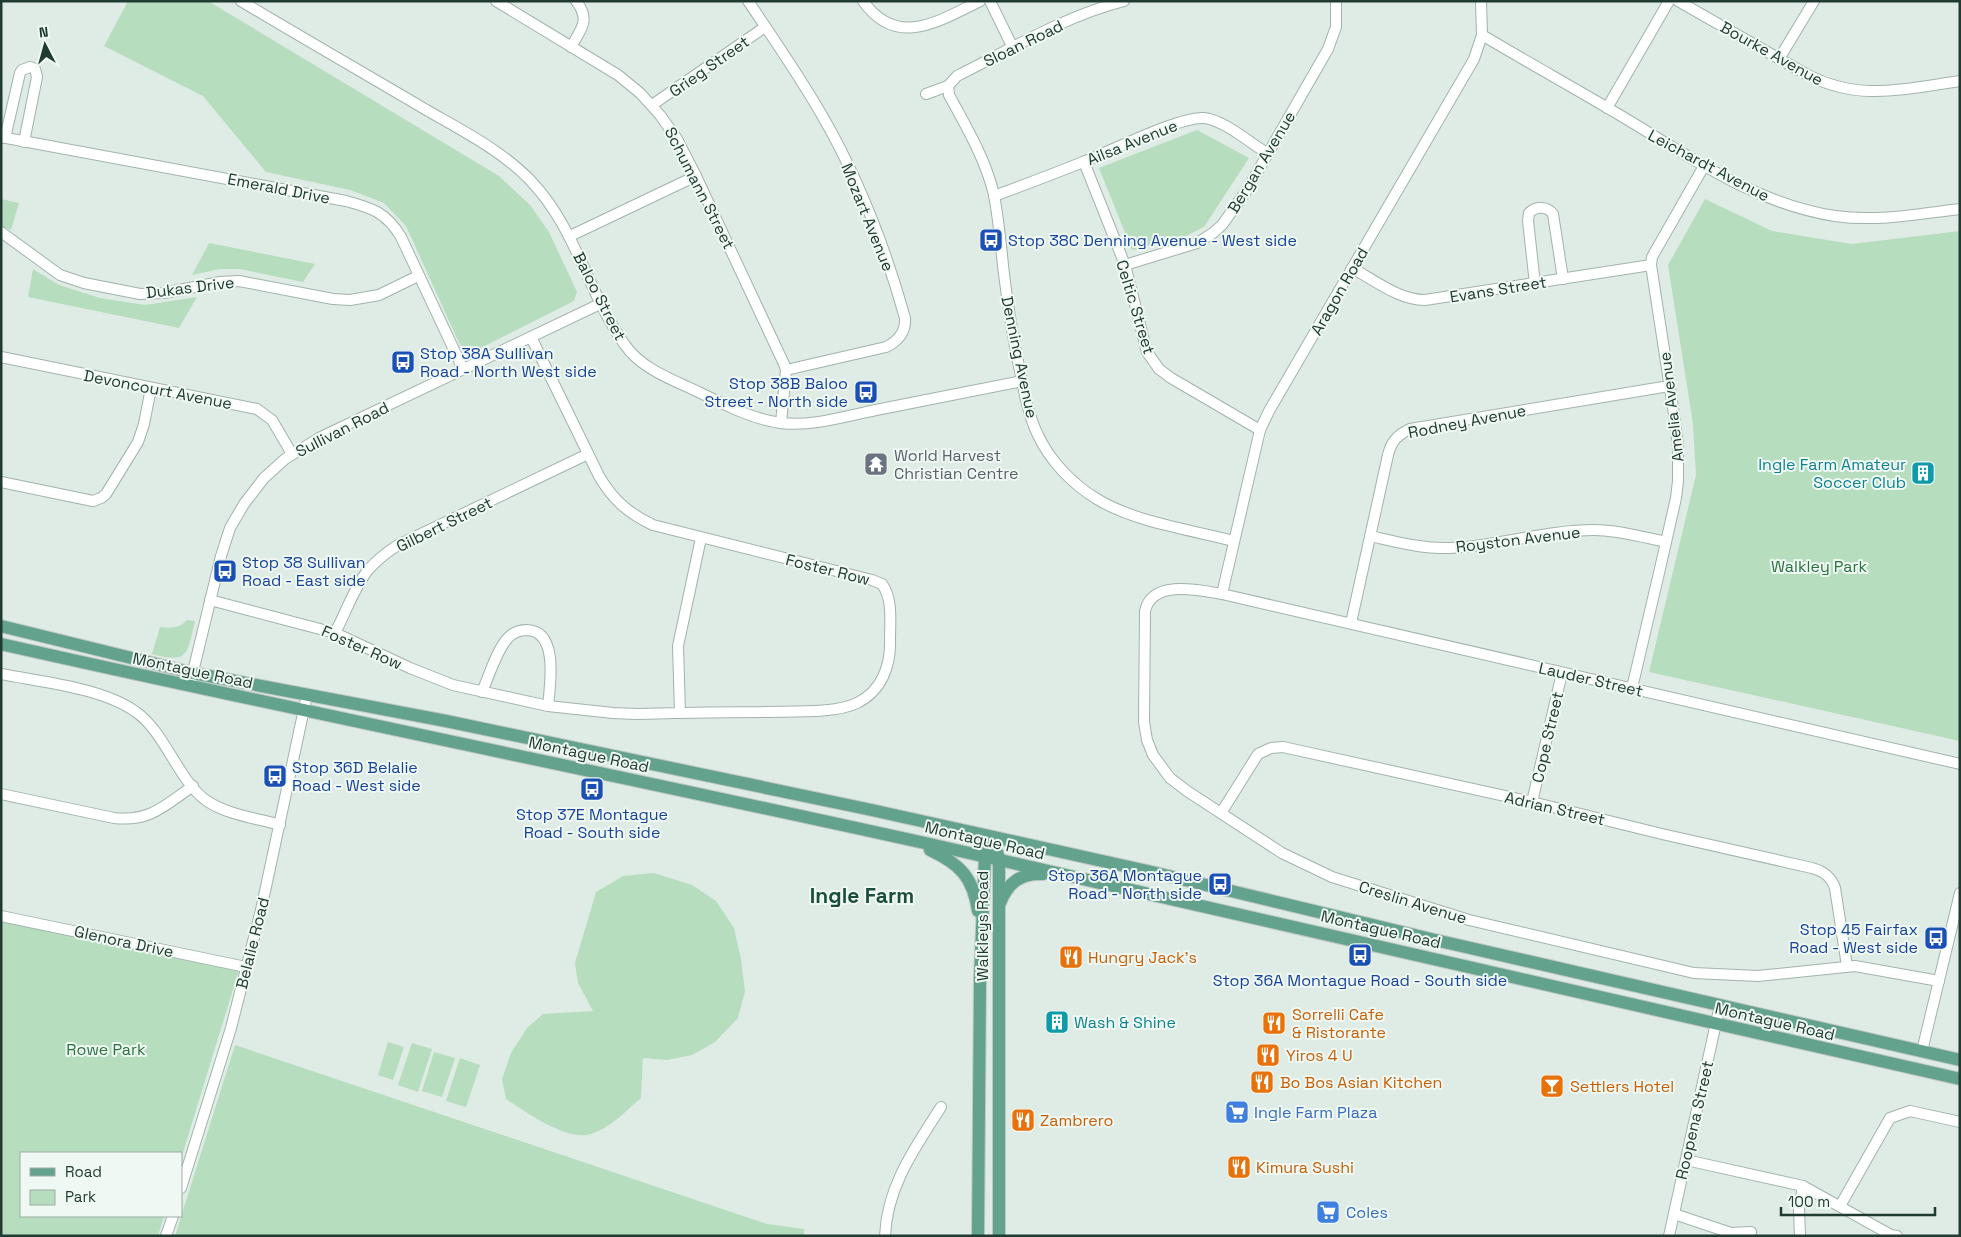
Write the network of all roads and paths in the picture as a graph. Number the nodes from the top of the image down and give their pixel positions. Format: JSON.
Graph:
{"nodes":[{"id":1,"x":241,"y":1,"type":"edge"},
{"id":2,"x":496,"y":1,"type":"edge"},
{"id":3,"x":576,"y":1,"type":"edge"},
{"id":4,"x":748,"y":1,"type":"edge"},
{"id":5,"x":863,"y":1,"type":"edge"},
{"id":6,"x":980,"y":1,"type":"edge"},
{"id":7,"x":990,"y":1,"type":"edge"},
{"id":8,"x":1124,"y":1,"type":"edge"},
{"id":9,"x":1336,"y":1,"type":"edge"},
{"id":10,"x":1481,"y":1,"type":"edge"},
{"id":11,"x":1669,"y":1,"type":"edge"},
{"id":12,"x":1678,"y":1,"type":"edge"},
{"id":13,"x":1814,"y":1,"type":"edge"},
{"id":14,"x":765,"y":27,"type":"junction"},
{"id":15,"x":1482,"y":35,"type":"junction"},
{"id":16,"x":571,"y":47,"type":"junction"},
{"id":17,"x":1013,"y":48,"type":"junction"},
{"id":18,"x":1779,"y":59,"type":"junction"},
{"id":19,"x":1960,"y":82,"type":"edge"},
{"id":20,"x":948,"y":86,"type":"junction"},
{"id":21,"x":926,"y":94,"type":"dead end"},
{"id":22,"x":652,"y":105,"type":"junction"},
{"id":23,"x":1607,"y":108,"type":"junction"},
{"id":24,"x":3,"y":138,"type":"edge"},
{"id":25,"x":24,"y":142,"type":"junction"},
{"id":26,"x":1267,"y":153,"type":"junction"},
{"id":27,"x":1084,"y":162,"type":"junction"},
{"id":28,"x":1704,"y":166,"type":"junction"},
{"id":29,"x":696,"y":176,"type":"junction"},
{"id":30,"x":994,"y":196,"type":"junction"},
{"id":31,"x":1960,"y":209,"type":"edge"},
{"id":32,"x":1,"y":232,"type":"edge"},
{"id":33,"x":570,"y":236,"type":"junction"},
{"id":34,"x":1125,"y":265,"type":"junction"},
{"id":35,"x":1651,"y":265,"type":"junction"},
{"id":36,"x":1352,"y":268,"type":"junction"},
{"id":37,"x":418,"y":276,"type":"junction"},
{"id":38,"x":1563,"y":279,"type":"junction"},
{"id":39,"x":1535,"y":284,"type":"junction"},
{"id":40,"x":602,"y":303,"type":"junction"},
{"id":41,"x":531,"y":337,"type":"junction"},
{"id":42,"x":1,"y":357,"type":"edge"},
{"id":43,"x":463,"y":368,"type":"junction"},
{"id":44,"x":786,"y":370,"type":"junction"},
{"id":45,"x":1022,"y":381,"type":"junction"},
{"id":46,"x":1670,"y":386,"type":"junction"},
{"id":47,"x":151,"y":388,"type":"junction"},
{"id":48,"x":781,"y":423,"type":"junction"},
{"id":49,"x":1260,"y":430,"type":"junction"},
{"id":50,"x":292,"y":454,"type":"junction"},
{"id":51,"x":588,"y":454,"type":"junction"},
{"id":52,"x":1,"y":482,"type":"edge"},
{"id":53,"x":1370,"y":536,"type":"junction"},
{"id":54,"x":701,"y":538,"type":"junction"},
{"id":55,"x":1234,"y":541,"type":"junction"},
{"id":56,"x":1666,"y":542,"type":"junction"},
{"id":57,"x":1222,"y":594,"type":"junction"},
{"id":58,"x":210,"y":600,"type":"junction"},
{"id":59,"x":1351,"y":623,"type":"junction"},
{"id":60,"x":1,"y":626,"type":"edge"},
{"id":61,"x":336,"y":633,"type":"junction"},
{"id":62,"x":1,"y":644,"type":"edge"},
{"id":63,"x":193,"y":672,"type":"junction"},
{"id":64,"x":1562,"y":673,"type":"junction"},
{"id":65,"x":1,"y":674,"type":"edge"},
{"id":66,"x":190,"y":687,"type":"junction"},
{"id":67,"x":1632,"y":688,"type":"junction"},
{"id":68,"x":482,"y":692,"type":"junction"},
{"id":69,"x":307,"y":695,"type":"junction"},
{"id":70,"x":548,"y":706,"type":"junction"},
{"id":71,"x":304,"y":711,"type":"junction"},
{"id":72,"x":680,"y":713,"type":"junction"},
{"id":73,"x":1960,"y":764,"type":"edge"},
{"id":74,"x":193,"y":786,"type":"junction"},
{"id":75,"x":1,"y":794,"type":"edge"},
{"id":76,"x":1532,"y":802,"type":"junction"},
{"id":77,"x":1221,"y":814,"type":"junction"},
{"id":78,"x":280,"y":825,"type":"junction"},
{"id":79,"x":993,"y":837,"type":"junction"},
{"id":80,"x":908,"y":839,"type":"junction"},
{"id":81,"x":986,"y":856,"type":"junction"},
{"id":82,"x":999,"y":859,"type":"junction"},
{"id":83,"x":1073,"y":876,"type":"junction"},
{"id":84,"x":1959,"y":896,"type":"edge"},
{"id":85,"x":998,"y":906,"type":"junction"},
{"id":86,"x":1,"y":916,"type":"edge"},
{"id":87,"x":982,"y":938,"type":"junction"},
{"id":88,"x":1847,"y":966,"type":"junction"},
{"id":89,"x":246,"y":967,"type":"junction"},
{"id":90,"x":1939,"y":981,"type":"junction"},
{"id":91,"x":1720,"y":1005,"type":"junction"},
{"id":92,"x":1716,"y":1024,"type":"junction"},
{"id":93,"x":1922,"y":1051,"type":"junction"},
{"id":94,"x":1960,"y":1060,"type":"edge"},
{"id":95,"x":1917,"y":1069,"type":"junction"},
{"id":96,"x":1960,"y":1079,"type":"edge"},
{"id":97,"x":942,"y":1107,"type":"dead end"},
{"id":98,"x":1960,"y":1122,"type":"edge"},
{"id":99,"x":1686,"y":1160,"type":"junction"},
{"id":100,"x":182,"y":1185,"type":"edge"},
{"id":101,"x":1803,"y":1186,"type":"junction"},
{"id":102,"x":1840,"y":1206,"type":"junction"},
{"id":103,"x":1674,"y":1214,"type":"junction"},
{"id":104,"x":172,"y":1217,"type":"edge"},
{"id":105,"x":1751,"y":1232,"type":"dead end"},
{"id":106,"x":166,"y":1236,"type":"edge"},
{"id":107,"x":884,"y":1236,"type":"edge"},
{"id":108,"x":978,"y":1236,"type":"edge"},
{"id":109,"x":998,"y":1236,"type":"edge"},
{"id":110,"x":1668,"y":1236,"type":"edge"},
{"id":111,"x":1800,"y":1236,"type":"edge"},
{"id":112,"x":1897,"y":1236,"type":"edge"}],
"edges":[{"from":1,"to":33,"type":"street","name":"Baloo Street"},
{"from":2,"to":16,"type":"street","name":"Schumann Street"},
{"from":3,"to":16,"type":"street"},
{"from":4,"to":14,"type":"street","name":"Mozart Avenue"},
{"from":5,"to":6,"type":"street"},
{"from":7,"to":17,"type":"street"},
{"from":8,"to":17,"type":"street","name":"Sloan Road"},
{"from":9,"to":26,"type":"street","name":"Bergan Avenue"},
{"from":10,"to":15,"type":"street","name":"Aragon Road"},
{"from":11,"to":23,"type":"street"},
{"from":12,"to":18,"type":"street","name":"Bourke Avenue"},
{"from":13,"to":18,"type":"street"},
{"from":14,"to":22,"type":"street","name":"Grieg Street"},
{"from":14,"to":44,"type":"street","name":"Mozart Avenue"},
{"from":15,"to":23,"type":"street","name":"Leichardt Avenue"},
{"from":15,"to":36,"type":"street","name":"Aragon Road"},
{"from":16,"to":22,"type":"street","name":"Schumann Street"},
{"from":17,"to":20,"type":"street","name":"Sloan Road"},
{"from":18,"to":19,"type":"street","name":"Bourke Avenue"},
{"from":20,"to":21,"type":"street","name":"Sloan Road"},
{"from":20,"to":30,"type":"street","name":"Denning Avenue"},
{"from":22,"to":29,"type":"street","name":"Schumann Street"},
{"from":23,"to":28,"type":"street","name":"Leichardt Avenue"},
{"from":24,"to":25,"type":"street","name":"Emerald Drive"},
{"from":24,"to":25,"type":"street"},
{"from":25,"to":37,"type":"street","name":"Emerald Drive"},
{"from":26,"to":27,"type":"street","name":"Ailsa Avenue"},
{"from":26,"to":34,"type":"street","name":"Bergan Avenue"},
{"from":27,"to":30,"type":"street","name":"Ailsa Avenue"},
{"from":27,"to":34,"type":"street","name":"Celtic Street"},
{"from":28,"to":31,"type":"street","name":"Leichardt Avenue"},
{"from":28,"to":35,"type":"street","name":"Amelia Avenue"},
{"from":29,"to":33,"type":"street"},
{"from":29,"to":44,"type":"street","name":"Schumann Street"},
{"from":30,"to":45,"type":"street","name":"Denning Avenue"},
{"from":32,"to":37,"type":"street","name":"Dukas Drive"},
{"from":33,"to":40,"type":"street","name":"Baloo Street"},
{"from":34,"to":49,"type":"street","name":"Celtic Street"},
{"from":35,"to":38,"type":"street","name":"Evans Street"},
{"from":35,"to":46,"type":"street","name":"Amelia Avenue"},
{"from":36,"to":39,"type":"street","name":"Evans Street"},
{"from":36,"to":49,"type":"street","name":"Aragon Road"},
{"from":37,"to":43,"type":"street","name":"Emerald Drive"},
{"from":38,"to":39,"type":"street","name":"Evans Street"},
{"from":38,"to":39,"type":"street"},
{"from":40,"to":41,"type":"street","name":"Sullivan Road"},
{"from":40,"to":48,"type":"street","name":"Baloo Street"},
{"from":41,"to":43,"type":"street","name":"Sullivan Road"},
{"from":41,"to":51,"type":"street","name":"Foster Row"},
{"from":42,"to":47,"type":"street","name":"Devoncourt Avenue"},
{"from":43,"to":50,"type":"street","name":"Sullivan Road"},
{"from":44,"to":48,"type":"street","name":"Schumann Street"},
{"from":45,"to":48,"type":"street","name":"Baloo Street"},
{"from":45,"to":55,"type":"street","name":"Denning Avenue"},
{"from":46,"to":53,"type":"street","name":"Rodney Avenue"},
{"from":46,"to":56,"type":"street","name":"Amelia Avenue"},
{"from":47,"to":50,"type":"street","name":"Devoncourt Avenue"},
{"from":47,"to":52,"type":"street"},
{"from":49,"to":55,"type":"street","name":"Aragon Road"},
{"from":50,"to":58,"type":"street","name":"Sullivan Road"},
{"from":51,"to":54,"type":"street","name":"Foster Row"},
{"from":51,"to":61,"type":"street","name":"Gilbert Street"},
{"from":53,"to":56,"type":"street","name":"Royston Avenue"},
{"from":53,"to":59,"type":"street","name":"Rodney Avenue"},
{"from":54,"to":72,"type":"street"},
{"from":54,"to":72,"type":"street","name":"Foster Row"},
{"from":55,"to":57,"type":"street","name":"Aragon Road"},
{"from":56,"to":67,"type":"street","name":"Amelia Avenue"},
{"from":57,"to":59,"type":"street","name":"Lauder Street"},
{"from":57,"to":77,"type":"street","name":"Creslin Avenue"},
{"from":58,"to":61,"type":"street","name":"Foster Row"},
{"from":58,"to":63,"type":"street","name":"Sullivan Road"},
{"from":59,"to":64,"type":"street","name":"Lauder Street"},
{"from":60,"to":63,"type":"main road","name":"Montague Road"},
{"from":61,"to":68,"type":"street","name":"Foster Row"},
{"from":62,"to":66,"type":"main road","name":"Montague Road"},
{"from":63,"to":66,"type":"street","name":"Sullivan Road"},
{"from":63,"to":69,"type":"main road","name":"Montague Road"},
{"from":64,"to":67,"type":"street","name":"Lauder Street"},
{"from":64,"to":76,"type":"street","name":"Cope Street"},
{"from":65,"to":74,"type":"street"},
{"from":66,"to":71,"type":"main road","name":"Montague Road"},
{"from":67,"to":73,"type":"street","name":"Lauder Street"},
{"from":68,"to":70,"type":"street","name":"Foster Row"},
{"from":68,"to":70,"type":"street"},
{"from":69,"to":71,"type":"street","name":"Belalie Road"},
{"from":69,"to":79,"type":"main road","name":"Montague Road"},
{"from":70,"to":72,"type":"street","name":"Foster Row"},
{"from":71,"to":78,"type":"street","name":"Belalie Road"},
{"from":71,"to":80,"type":"main road","name":"Montague Road"},
{"from":74,"to":75,"type":"street"},
{"from":74,"to":78,"type":"street"},
{"from":76,"to":77,"type":"street","name":"Adrian Street"},
{"from":76,"to":88,"type":"street","name":"Adrian Street"},
{"from":77,"to":88,"type":"street","name":"Creslin Avenue"},
{"from":78,"to":89,"type":"street","name":"Belalie Road"},
{"from":79,"to":81,"type":"main road","name":"Walkleys Road"},
{"from":79,"to":82,"type":"main road","name":"Walkleys Road"},
{"from":79,"to":91,"type":"main road","name":"Montague Road"},
{"from":80,"to":81,"type":"main road","name":"Montague Road"},
{"from":80,"to":87,"type":"main road"},
{"from":81,"to":82,"type":"main road","name":"Montague Road"},
{"from":81,"to":87,"type":"main road","name":"Walkleys Road"},
{"from":82,"to":83,"type":"main road","name":"Montague Road"},
{"from":82,"to":85,"type":"main road","name":"Walkleys Road"},
{"from":83,"to":85,"type":"main road"},
{"from":83,"to":92,"type":"main road","name":"Montague Road"},
{"from":84,"to":90,"type":"street"},
{"from":85,"to":109,"type":"main road","name":"Walkleys Road"},
{"from":86,"to":89,"type":"street","name":"Glenora Drive"},
{"from":87,"to":108,"type":"main road","name":"Walkleys Road"},
{"from":88,"to":90,"type":"street","name":"Creslin Avenue"},
{"from":89,"to":100,"type":"street","name":"Belalie Road"},
{"from":90,"to":93,"type":"street"},
{"from":91,"to":92,"type":"street","name":"Roopena Street"},
{"from":91,"to":93,"type":"main road","name":"Montague Road"},
{"from":92,"to":95,"type":"main road","name":"Montague Road"},
{"from":92,"to":99,"type":"street","name":"Roopena Street"},
{"from":93,"to":94,"type":"main road","name":"Montague Road"},
{"from":93,"to":95,"type":"main road"},
{"from":95,"to":96,"type":"main road","name":"Montague Road"},
{"from":97,"to":107,"type":"street"},
{"from":98,"to":102,"type":"street"},
{"from":99,"to":101,"type":"street"},
{"from":99,"to":103,"type":"street","name":"Roopena Street"},
{"from":101,"to":102,"type":"street"},
{"from":101,"to":111,"type":"street"},
{"from":102,"to":112,"type":"street"},
{"from":103,"to":105,"type":"street"},
{"from":103,"to":110,"type":"street","name":"Roopena Street"},
{"from":104,"to":106,"type":"street"}]}
